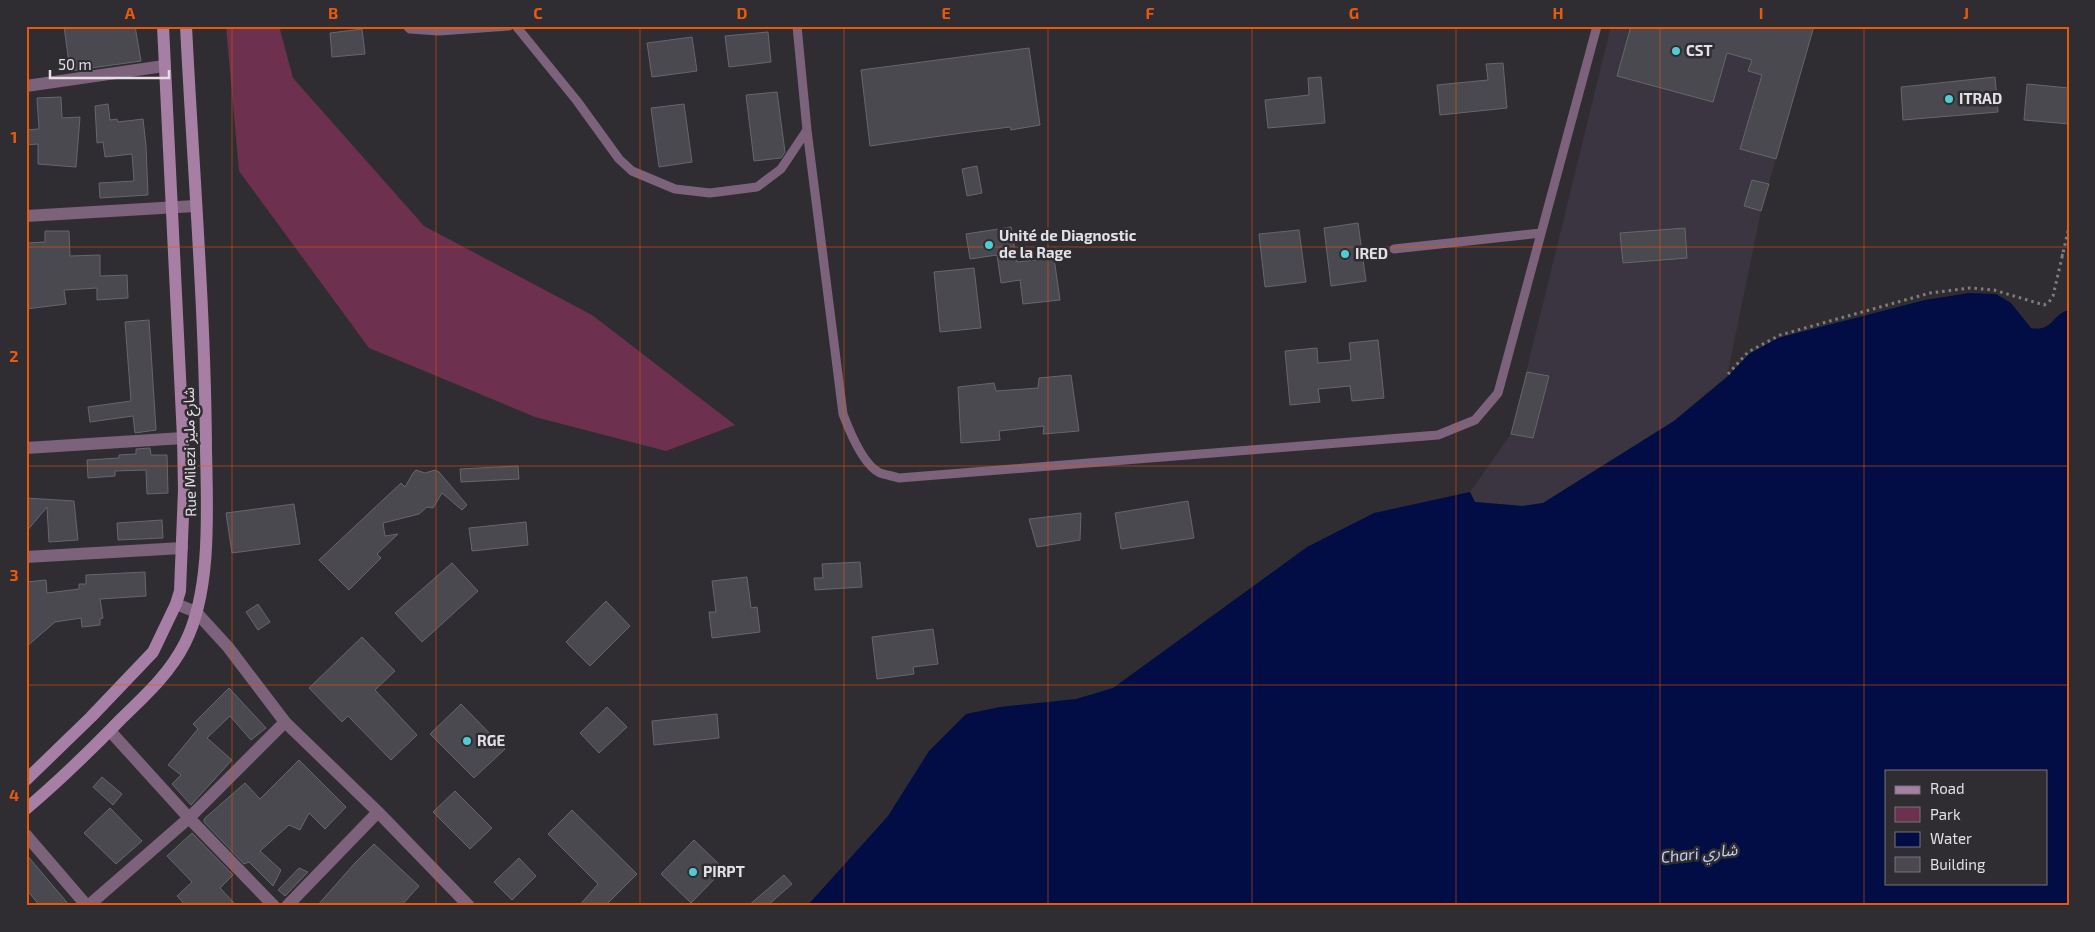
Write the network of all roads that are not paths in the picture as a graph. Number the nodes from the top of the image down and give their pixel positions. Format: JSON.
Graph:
{"nodes":[{"id":1,"x":163,"y":26,"type":"edge"},
{"id":2,"x":186,"y":26,"type":"edge"},
{"id":3,"x":407,"y":26,"type":"edge"},
{"id":4,"x":509,"y":26,"type":"edge"},
{"id":5,"x":516,"y":26,"type":"edge"},
{"id":6,"x":797,"y":26,"type":"edge"},
{"id":7,"x":1597,"y":26,"type":"edge"},
{"id":8,"x":164,"y":66,"type":"junction"},
{"id":9,"x":26,"y":86,"type":"edge"},
{"id":10,"x":807,"y":130,"type":"junction"},
{"id":11,"x":195,"y":206,"type":"junction"},
{"id":12,"x":173,"y":208,"type":"junction"},
{"id":13,"x":26,"y":216,"type":"edge"},
{"id":14,"x":1541,"y":233,"type":"junction"},
{"id":15,"x":1394,"y":249,"type":"dead end"},
{"id":16,"x":184,"y":438,"type":"junction"},
{"id":17,"x":26,"y":448,"type":"edge"},
{"id":18,"x":182,"y":548,"type":"junction"},
{"id":19,"x":26,"y":557,"type":"edge"},
{"id":20,"x":176,"y":604,"type":"junction"},
{"id":21,"x":196,"y":612,"type":"junction"},
{"id":22,"x":285,"y":722,"type":"junction"},
{"id":23,"x":110,"y":731,"type":"junction"},
{"id":24,"x":26,"y":780,"type":"edge"},
{"id":25,"x":26,"y":809,"type":"edge"},
{"id":26,"x":378,"y":812,"type":"junction"},
{"id":27,"x":189,"y":818,"type":"junction"},
{"id":28,"x":26,"y":836,"type":"edge"},
{"id":29,"x":88,"y":906,"type":"edge"},
{"id":30,"x":274,"y":906,"type":"edge"},
{"id":31,"x":287,"y":906,"type":"edge"},
{"id":32,"x":469,"y":906,"type":"edge"}],
"edges":[{"from":1,"to":8,"type":"street","name":"Rue Milezi شارع مليز"},
{"from":2,"to":11,"type":"street","name":"Rue Milezi شارع مليز"},
{"from":3,"to":4,"type":"lane"},
{"from":5,"to":10,"type":"lane"},
{"from":6,"to":10,"type":"lane"},
{"from":7,"to":14,"type":"lane"},
{"from":8,"to":9,"type":"street"},
{"from":8,"to":12,"type":"street","name":"Rue Milezi شارع مليز"},
{"from":10,"to":14,"type":"lane"},
{"from":11,"to":12,"type":"street"},
{"from":11,"to":21,"type":"street","name":"Rue Milezi شارع مليز"},
{"from":12,"to":13,"type":"street"},
{"from":12,"to":16,"type":"street","name":"Rue Milezi شارع مليز"},
{"from":14,"to":15,"type":"lane"},
{"from":16,"to":17,"type":"street"},
{"from":16,"to":18,"type":"street","name":"Rue Milezi شارع مليز"},
{"from":18,"to":19,"type":"street"},
{"from":18,"to":20,"type":"street","name":"Rue Milezi شارع مليز"},
{"from":20,"to":21,"type":"street"},
{"from":20,"to":24,"type":"street","name":"Rue Milezi شارع مليز"},
{"from":21,"to":22,"type":"street"},
{"from":21,"to":23,"type":"street","name":"Rue Milezi شارع مليز"},
{"from":22,"to":26,"type":"street"},
{"from":22,"to":27,"type":"street"},
{"from":23,"to":25,"type":"street","name":"Rue Milezi شارع مليز"},
{"from":23,"to":27,"type":"street"},
{"from":26,"to":31,"type":"street"},
{"from":26,"to":32,"type":"street"},
{"from":27,"to":29,"type":"street"},
{"from":27,"to":30,"type":"street"},
{"from":28,"to":29,"type":"street"}]}
